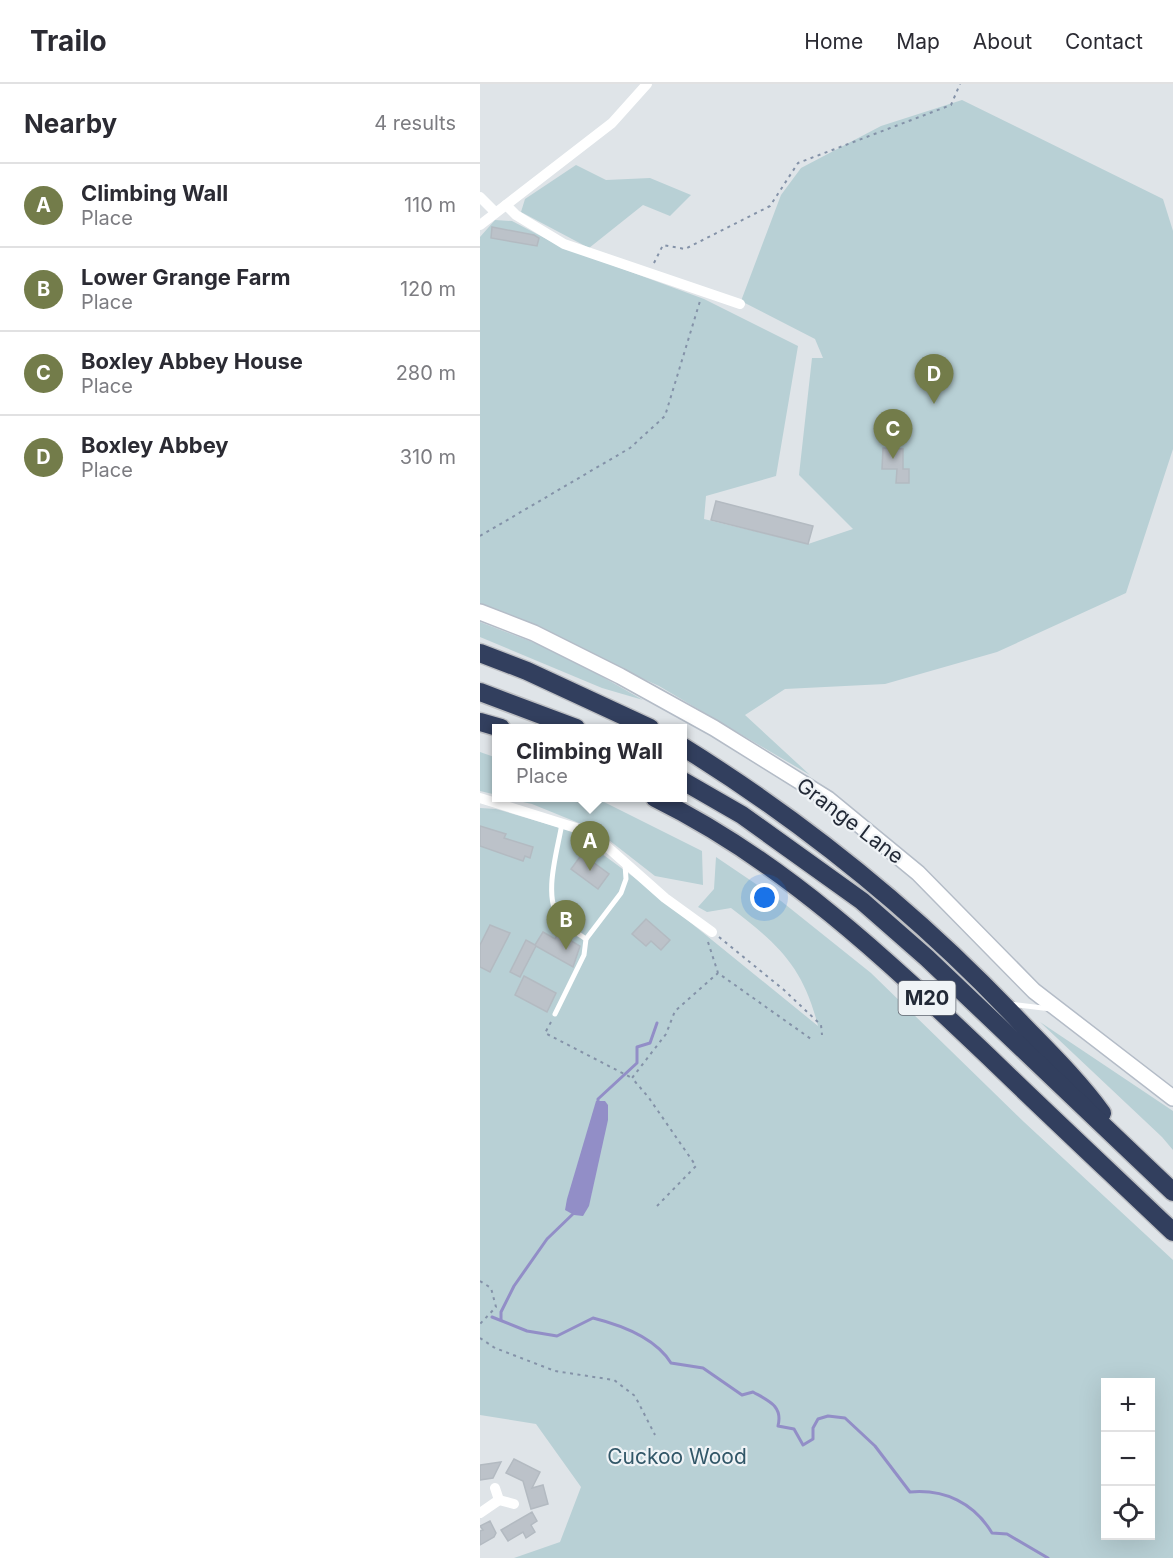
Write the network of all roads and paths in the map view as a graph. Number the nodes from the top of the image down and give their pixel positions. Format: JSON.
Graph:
{"nodes":[{"id":1,"x":647,"y":84,"type":"edge"},
{"id":2,"x":960,"y":84,"type":"edge"},
{"id":3,"x":480,"y":197,"type":"edge"},
{"id":4,"x":506,"y":205,"type":"junction"},
{"id":5,"x":495,"y":212,"type":"junction"},
{"id":6,"x":480,"y":225,"type":"edge"},
{"id":7,"x":650,"y":273,"type":"junction"},
{"id":8,"x":679,"y":284,"type":"junction"},
{"id":9,"x":740,"y":304,"type":"dead end"},
{"id":10,"x":480,"y":536,"type":"edge"},
{"id":11,"x":480,"y":612,"type":"edge"},
{"id":12,"x":480,"y":653,"type":"edge"},
{"id":13,"x":480,"y":664,"type":"edge"},
{"id":14,"x":552,"y":685,"type":"junction"},
{"id":15,"x":480,"y":692,"type":"edge"},
{"id":16,"x":563,"y":724,"type":"edge"},
{"id":17,"x":639,"y":724,"type":"edge"},
{"id":18,"x":687,"y":750,"type":"edge"},
{"id":19,"x":687,"y":783,"type":"edge"},
{"id":20,"x":493,"y":802,"type":"edge"},
{"id":21,"x":662,"y":802,"type":"edge"},
{"id":22,"x":562,"y":823,"type":"junction"},
{"id":23,"x":626,"y":862,"type":"junction"},
{"id":24,"x":709,"y":929,"type":"junction"},
{"id":25,"x":586,"y":939,"type":"junction"},
{"id":26,"x":718,"y":973,"type":"junction"},
{"id":27,"x":1002,"y":1003,"type":"junction"},
{"id":28,"x":1059,"y":1010,"type":"junction"},
{"id":29,"x":555,"y":1014,"type":"joint"},
{"id":30,"x":822,"y":1035,"type":"dead end"},
{"id":31,"x":811,"y":1040,"type":"dead end"},
{"id":32,"x":632,"y":1078,"type":"junction"},
{"id":33,"x":1173,"y":1098,"type":"edge"},
{"id":34,"x":1128,"y":1148,"type":"junction"},
{"id":35,"x":1173,"y":1192,"type":"edge"},
{"id":36,"x":657,"y":1206,"type":"dead end"},
{"id":37,"x":1173,"y":1232,"type":"edge"},
{"id":38,"x":480,"y":1281,"type":"edge"},
{"id":39,"x":480,"y":1324,"type":"edge"},
{"id":40,"x":480,"y":1338,"type":"edge"},
{"id":41,"x":655,"y":1435,"type":"dead end"},
{"id":42,"x":495,"y":1488,"type":"dead end"},
{"id":43,"x":499,"y":1500,"type":"junction"},
{"id":44,"x":514,"y":1504,"type":"dead end"},
{"id":45,"x":480,"y":1514,"type":"edge"}],
"edges":[{"from":1,"to":4,"type":"street"},
{"from":2,"to":7,"type":"path"},
{"from":3,"to":5,"type":"street"},
{"from":4,"to":5,"type":"street"},
{"from":4,"to":7,"type":"street"},
{"from":5,"to":6,"type":"street"},
{"from":7,"to":8,"type":"street"},
{"from":8,"to":9,"type":"street"},
{"from":8,"to":10,"type":"path"},
{"from":11,"to":28,"type":"street","name":"Grange Lane"},
{"from":12,"to":14,"type":"highway"},
{"from":13,"to":14,"type":"highway"},
{"from":14,"to":17,"type":"highway"},
{"from":15,"to":16,"type":"highway"},
{"from":18,"to":27,"type":"highway","number":"M20"},
{"from":19,"to":34,"type":"highway","number":"M20"},
{"from":20,"to":22,"type":"street"},
{"from":21,"to":37,"type":"highway","number":"M20"},
{"from":22,"to":23,"type":"street"},
{"from":22,"to":25,"type":"lane"},
{"from":23,"to":24,"type":"street"},
{"from":23,"to":25,"type":"lane"},
{"from":24,"to":26,"type":"path"},
{"from":24,"to":30,"type":"path"},
{"from":25,"to":29,"type":"lane"},
{"from":26,"to":31,"type":"path"},
{"from":26,"to":32,"type":"path"},
{"from":27,"to":28,"type":"lane"},
{"from":27,"to":34,"type":"highway","number":"M20"},
{"from":28,"to":33,"type":"street","name":"Grange Lane"},
{"from":29,"to":32,"type":"path"},
{"from":32,"to":36,"type":"path"},
{"from":34,"to":35,"type":"highway","number":"M20"},
{"from":38,"to":39,"type":"path"},
{"from":40,"to":41,"type":"path"},
{"from":42,"to":43,"type":"street"},
{"from":43,"to":44,"type":"street"},
{"from":43,"to":45,"type":"street"}]}
